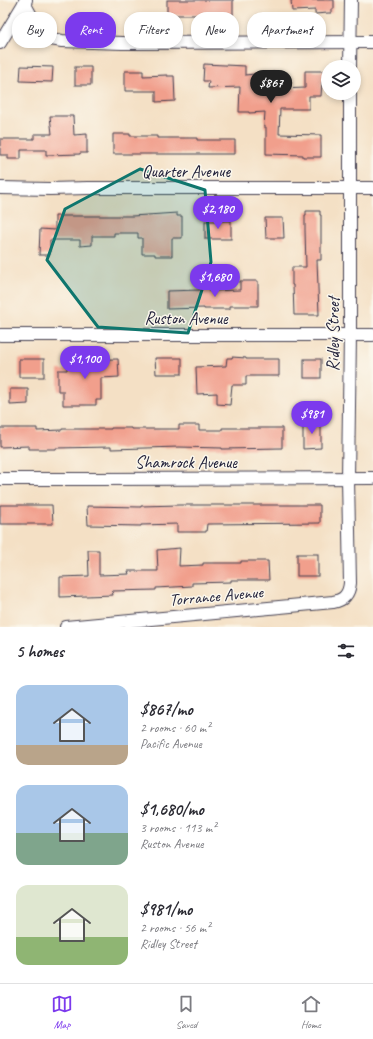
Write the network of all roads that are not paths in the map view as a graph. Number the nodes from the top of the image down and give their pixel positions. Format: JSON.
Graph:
{"nodes":[{"id":1,"x":351,"y":0,"type":"edge"},
{"id":2,"x":25,"y":1,"type":"edge"},
{"id":3,"x":373,"y":42,"type":"edge"},
{"id":4,"x":0,"y":43,"type":"edge"},
{"id":5,"x":350,"y":43,"type":"junction"},
{"id":6,"x":350,"y":60,"type":"edge"},
{"id":7,"x":350,"y":100,"type":"edge"},
{"id":8,"x":0,"y":188,"type":"edge"},
{"id":9,"x":350,"y":188,"type":"junction"},
{"id":10,"x":373,"y":188,"type":"edge"},
{"id":11,"x":0,"y":335,"type":"edge"},
{"id":12,"x":350,"y":335,"type":"junction"},
{"id":13,"x":373,"y":335,"type":"edge"},
{"id":14,"x":348,"y":478,"type":"junction"},
{"id":15,"x":373,"y":478,"type":"edge"},
{"id":16,"x":0,"y":479,"type":"edge"},
{"id":17,"x":349,"y":576,"type":"joint"},
{"id":18,"x":66,"y":627,"type":"edge"}],
"edges":[{"from":1,"to":5,"type":"street"},
{"from":2,"to":4,"type":"street"},
{"from":2,"to":5,"type":"street"},
{"from":3,"to":5,"type":"street"},
{"from":5,"to":6,"type":"street"},
{"from":7,"to":9,"type":"street","name":"Ridley Street"},
{"from":8,"to":9,"type":"street","name":"Quarter Avenue"},
{"from":9,"to":10,"type":"street","name":"Quarter Avenue"},
{"from":9,"to":12,"type":"street","name":"Ridley Street"},
{"from":11,"to":12,"type":"street","name":"Ruston Avenue"},
{"from":12,"to":13,"type":"street","name":"Ruston Avenue"},
{"from":12,"to":14,"type":"street","name":"Ridley Street"},
{"from":14,"to":15,"type":"street","name":"Shamrock Avenue"},
{"from":14,"to":16,"type":"street","name":"Shamrock Avenue"},
{"from":14,"to":17,"type":"street","name":"Ridley Street"},
{"from":17,"to":18,"type":"street","name":"Torrance Avenue"}]}
